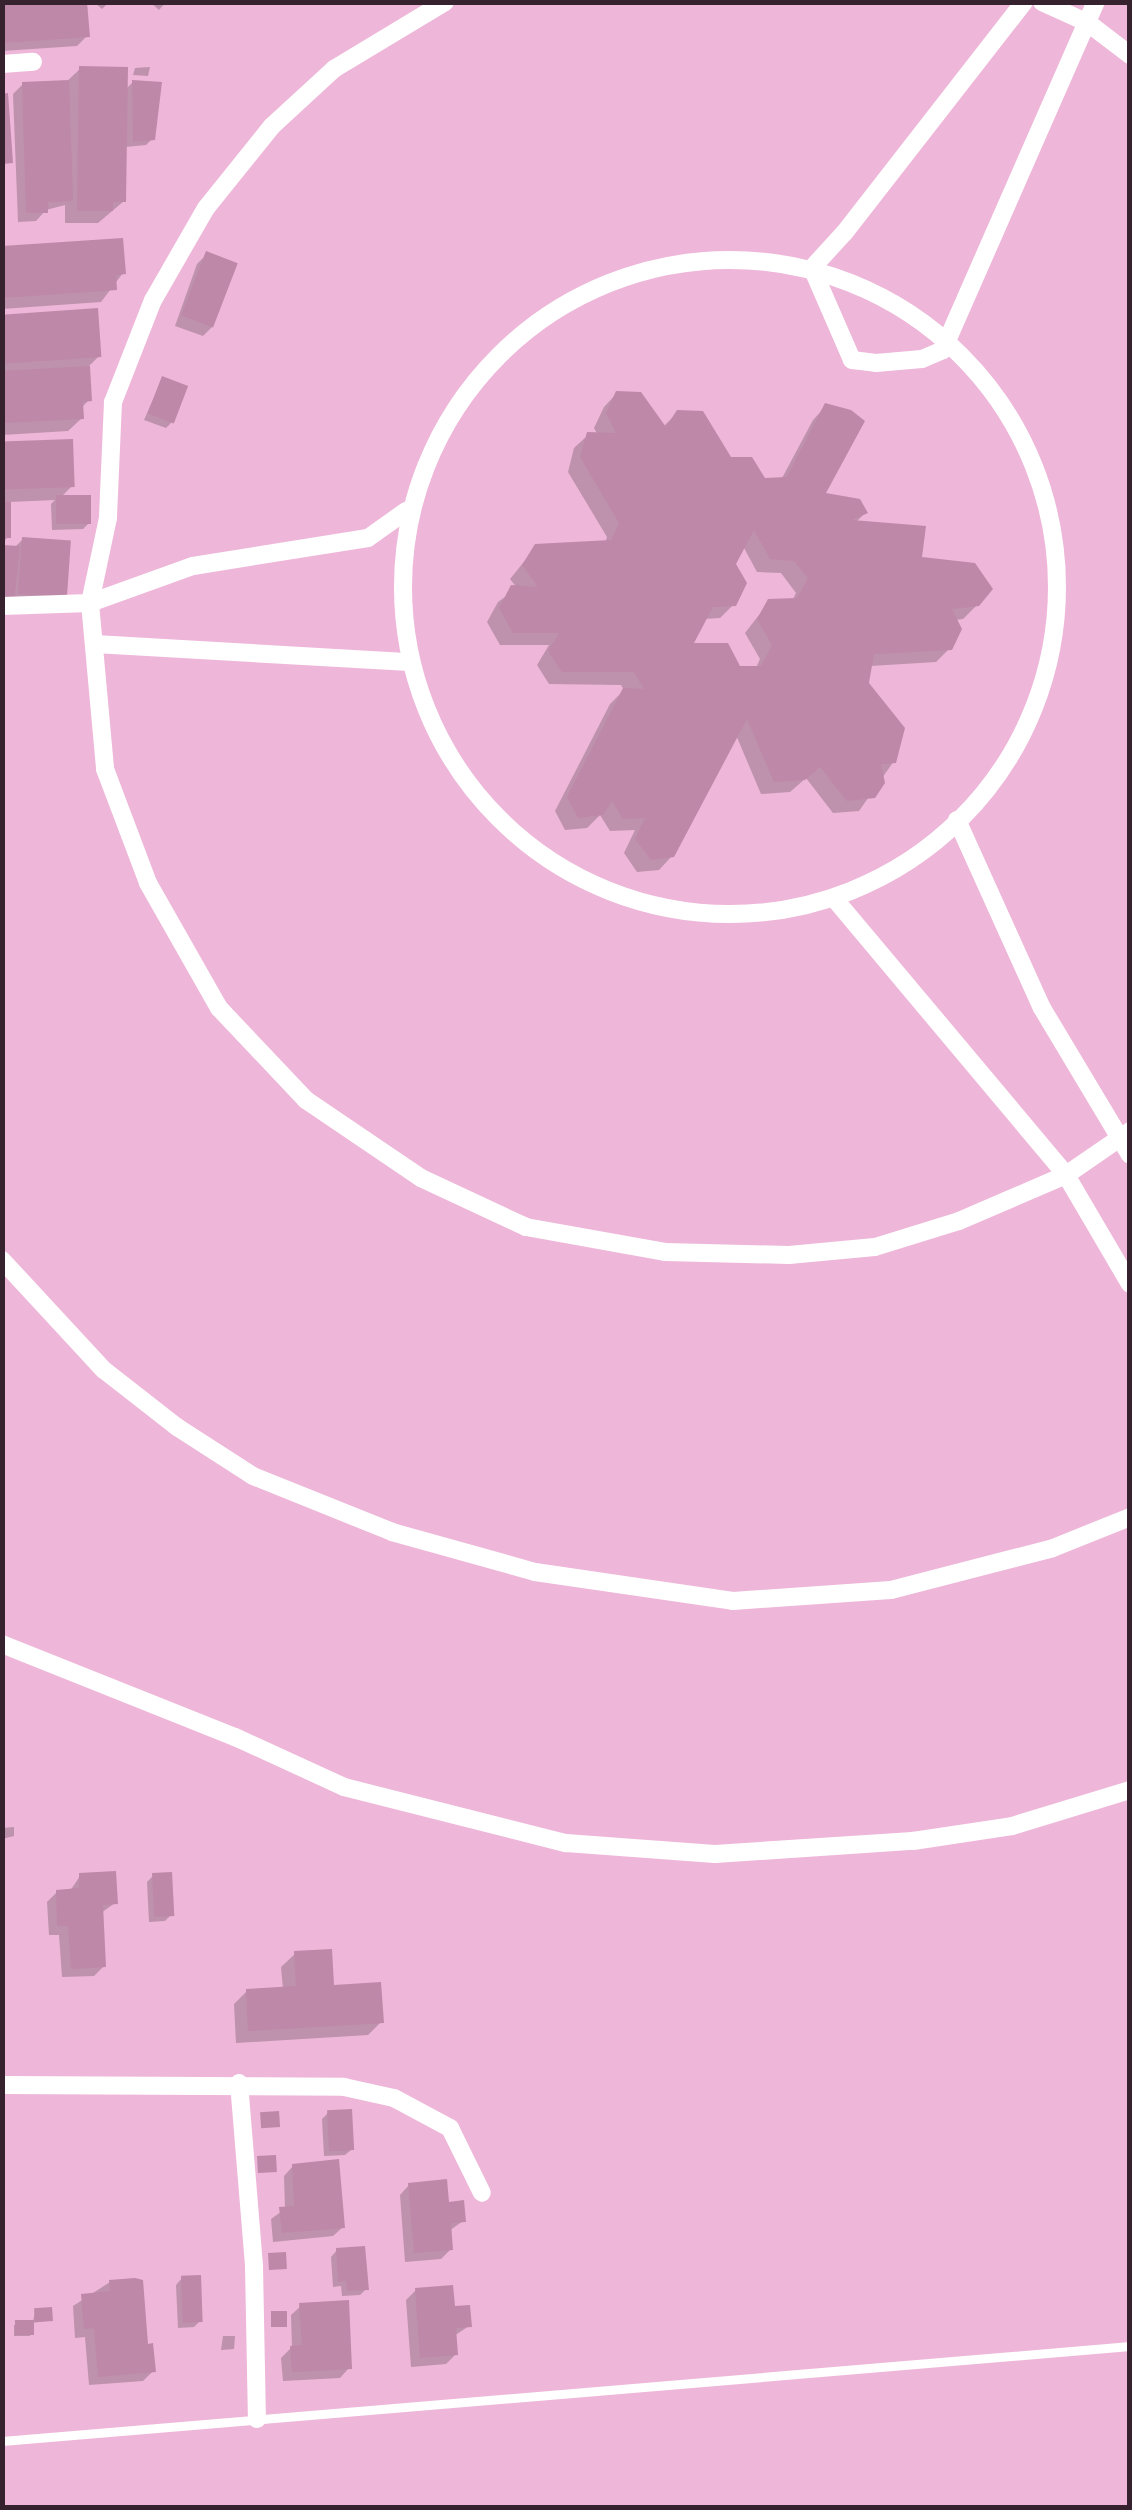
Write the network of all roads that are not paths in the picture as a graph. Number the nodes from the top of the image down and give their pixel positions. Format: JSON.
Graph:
{"nodes":[{"id":1,"x":445,"y":2,"type":"edge"},
{"id":2,"x":1024,"y":2,"type":"edge"},
{"id":3,"x":1042,"y":2,"type":"edge"},
{"id":4,"x":1096,"y":2,"type":"edge"},
{"id":5,"x":1088,"y":24,"type":"junction"},
{"id":6,"x":1130,"y":55,"type":"edge"},
{"id":7,"x":33,"y":62,"type":"dead end"},
{"id":8,"x":2,"y":64,"type":"edge"},
{"id":9,"x":812,"y":268,"type":"junction"},
{"id":10,"x":947,"y":340,"type":"junction"},
{"id":11,"x":406,"y":511,"type":"junction"},
{"id":12,"x":90,"y":603,"type":"junction"},
{"id":13,"x":2,"y":606,"type":"edge"},
{"id":14,"x":95,"y":644,"type":"junction"},
{"id":15,"x":409,"y":662,"type":"junction"},
{"id":16,"x":956,"y":820,"type":"junction"},
{"id":17,"x":838,"y":903,"type":"junction"},
{"id":18,"x":1125,"y":1134,"type":"edge"},
{"id":19,"x":1130,"y":1156,"type":"edge"},
{"id":20,"x":1066,"y":1176,"type":"junction"},
{"id":21,"x":2,"y":1260,"type":"edge"},
{"id":22,"x":1130,"y":1284,"type":"edge"},
{"id":23,"x":1130,"y":1517,"type":"edge"},
{"id":24,"x":2,"y":1644,"type":"edge"},
{"id":25,"x":1130,"y":1790,"type":"edge"},
{"id":26,"x":239,"y":2084,"type":"junction"},
{"id":27,"x":2,"y":2085,"type":"edge"},
{"id":28,"x":482,"y":2193,"type":"dead end"},
{"id":29,"x":1130,"y":2346,"type":"edge"},
{"id":30,"x":257,"y":2419,"type":"junction"},
{"id":31,"x":2,"y":2441,"type":"edge"}],
"edges":[{"from":1,"to":12,"type":"street"},
{"from":2,"to":9,"type":"street"},
{"from":3,"to":5,"type":"street"},
{"from":4,"to":5,"type":"street"},
{"from":5,"to":6,"type":"street"},
{"from":5,"to":10,"type":"street"},
{"from":7,"to":8,"type":"street"},
{"from":9,"to":10,"type":"street"},
{"from":9,"to":10,"type":"street"},
{"from":9,"to":11,"type":"street"},
{"from":10,"to":16,"type":"street"},
{"from":11,"to":12,"type":"street"},
{"from":11,"to":15,"type":"street"},
{"from":12,"to":13,"type":"street"},
{"from":12,"to":14,"type":"street"},
{"from":14,"to":15,"type":"street"},
{"from":14,"to":20,"type":"street"},
{"from":15,"to":17,"type":"street"},
{"from":16,"to":17,"type":"street"},
{"from":16,"to":18,"type":"street"},
{"from":17,"to":20,"type":"street"},
{"from":18,"to":19,"type":"street"},
{"from":18,"to":20,"type":"street"},
{"from":20,"to":22,"type":"street"},
{"from":21,"to":23,"type":"street"},
{"from":24,"to":25,"type":"street"},
{"from":26,"to":27,"type":"street"},
{"from":26,"to":28,"type":"street"},
{"from":26,"to":30,"type":"street"},
{"from":29,"to":30,"type":"lane"},
{"from":30,"to":31,"type":"lane"}]}
